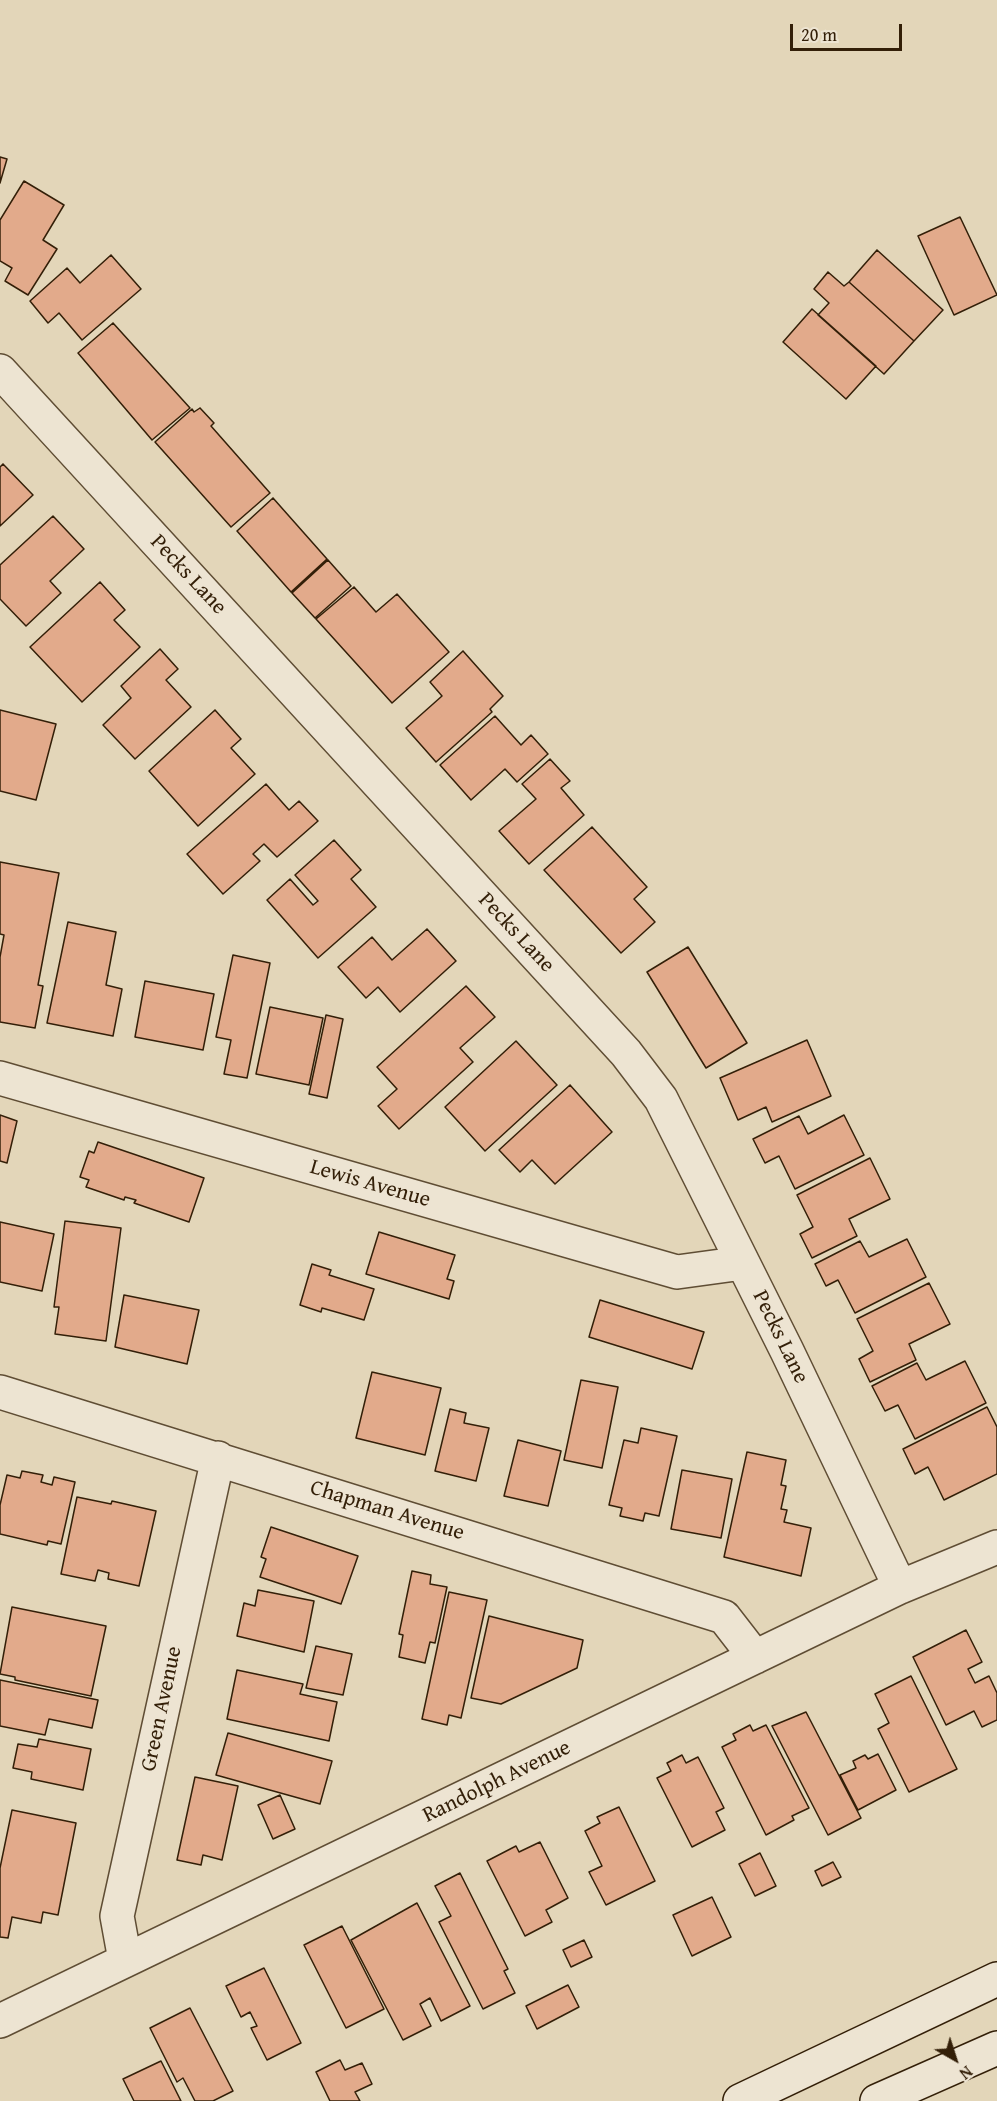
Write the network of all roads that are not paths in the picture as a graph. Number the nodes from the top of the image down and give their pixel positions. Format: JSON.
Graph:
{"nodes":[{"id":1,"x":0,"y":371,"type":"edge"},
{"id":2,"x":0,"y":1078,"type":"edge"},
{"id":3,"x":742,"y":1263,"type":"junction"},
{"id":4,"x":0,"y":1392,"type":"edge"},
{"id":5,"x":218,"y":1458,"type":"junction"},
{"id":6,"x":997,"y":1547,"type":"edge"},
{"id":7,"x":900,"y":1587,"type":"junction"},
{"id":8,"x":755,"y":1657,"type":"junction"},
{"id":9,"x":125,"y":1960,"type":"junction"},
{"id":10,"x":997,"y":1979,"type":"edge"},
{"id":11,"x":0,"y":2021,"type":"edge"},
{"id":12,"x":997,"y":2048,"type":"edge"},
{"id":13,"x":740,"y":2101,"type":"edge"},
{"id":14,"x":877,"y":2101,"type":"edge"}],
"edges":[{"from":1,"to":3,"type":"street","name":"Pecks Lane"},
{"from":2,"to":3,"type":"street","name":"Lewis Avenue"},
{"from":3,"to":7,"type":"street","name":"Pecks Lane"},
{"from":4,"to":5,"type":"street","name":"Chapman Avenue"},
{"from":5,"to":8,"type":"street","name":"Chapman Avenue"},
{"from":5,"to":9,"type":"street","name":"Green Avenue"},
{"from":6,"to":7,"type":"street","name":"Randolph Avenue"},
{"from":7,"to":8,"type":"street","name":"Randolph Avenue"},
{"from":8,"to":9,"type":"street","name":"Randolph Avenue"},
{"from":9,"to":11,"type":"street","name":"Randolph Avenue"},
{"from":10,"to":13,"type":"street"},
{"from":12,"to":14,"type":"street"}]}
